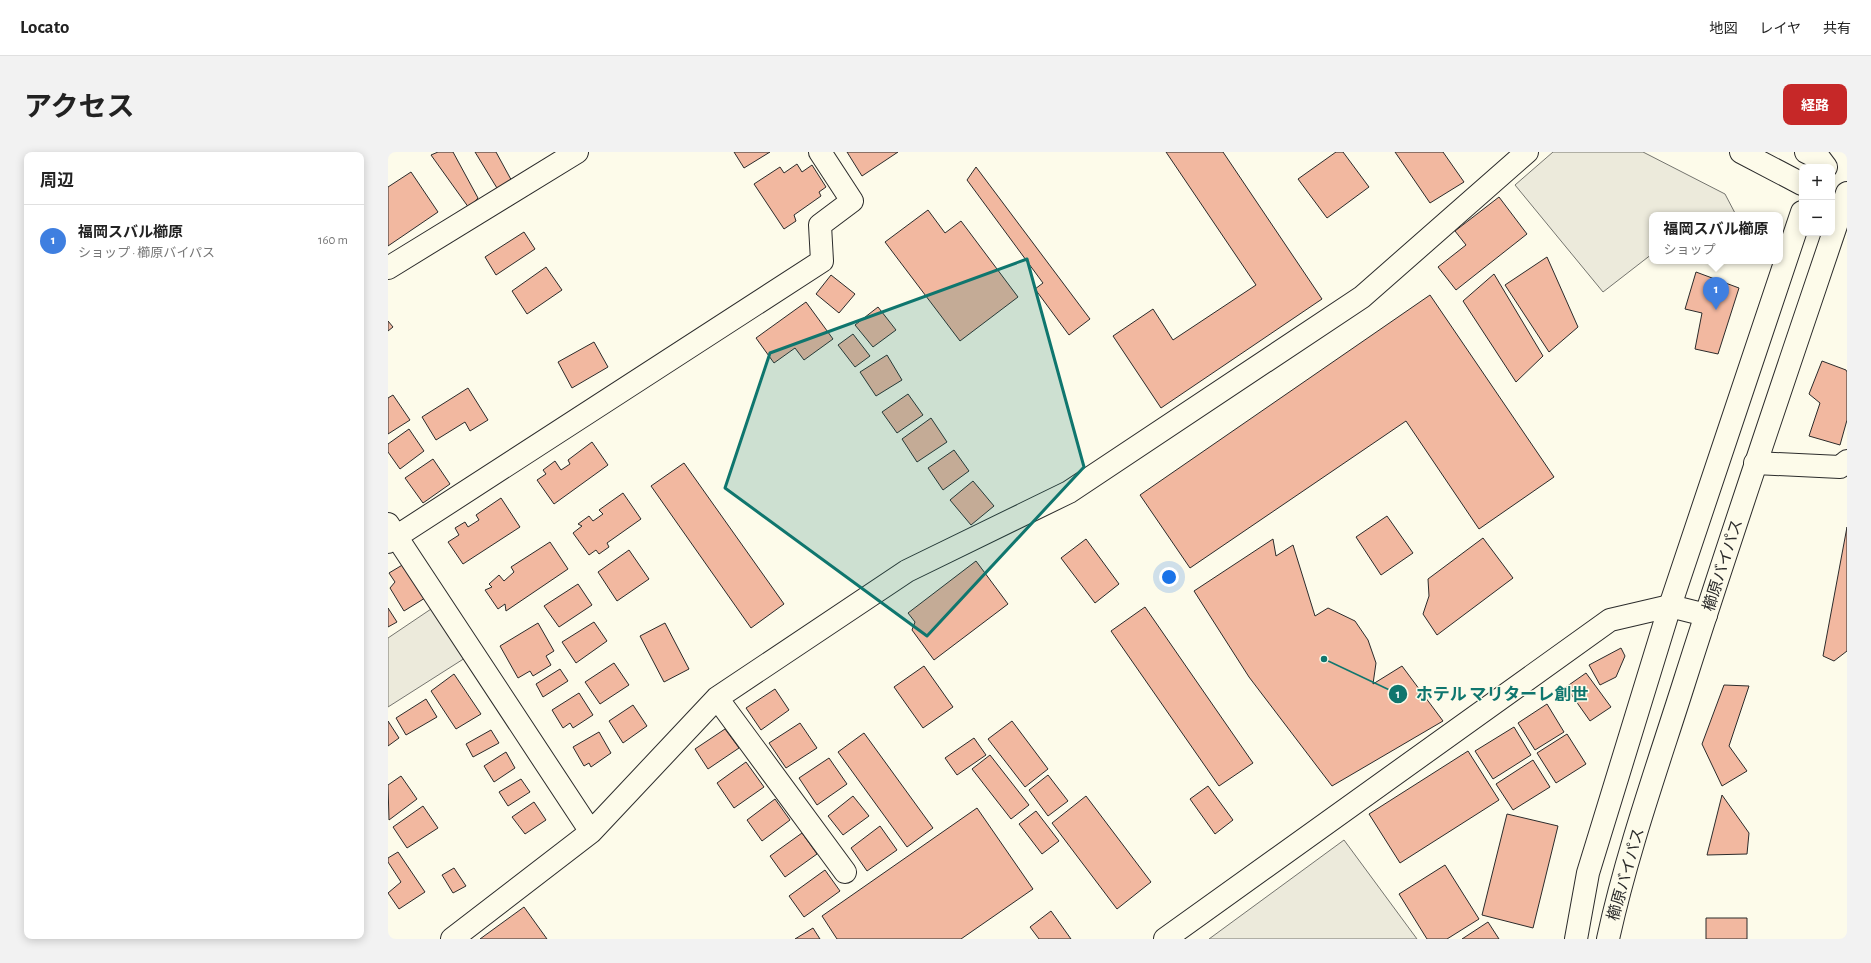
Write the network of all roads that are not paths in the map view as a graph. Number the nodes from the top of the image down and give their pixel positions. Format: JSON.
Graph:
{"nodes":[{"id":1,"x":577,"y":152,"type":"edge"},
{"id":2,"x":820,"y":152,"type":"edge"},
{"id":3,"x":1526,"y":152,"type":"edge"},
{"id":4,"x":1741,"y":152,"type":"edge"},
{"id":5,"x":1821,"y":162,"type":"edge"},
{"id":6,"x":1799,"y":182,"type":"edge"},
{"id":7,"x":1835,"y":192,"type":"edge"},
{"id":8,"x":1847,"y":194,"type":"edge"},
{"id":9,"x":1799,"y":221,"type":"edge"},
{"id":10,"x":388,"y":268,"type":"edge"},
{"id":11,"x":1847,"y":461,"type":"edge"},
{"id":12,"x":1755,"y":463,"type":"junction"},
{"id":13,"x":391,"y":534,"type":"edge"},
{"id":14,"x":1670,"y":606,"type":"junction"},
{"id":15,"x":1706,"y":615,"type":"junction"},
{"id":16,"x":717,"y":698,"type":"junction"},
{"id":17,"x":591,"y":832,"type":"junction"},
{"id":18,"x":845,"y":872,"type":"dead end"},
{"id":19,"x":452,"y":939,"type":"edge"},
{"id":20,"x":1165,"y":939,"type":"edge"},
{"id":21,"x":1576,"y":939,"type":"edge"},
{"id":22,"x":1608,"y":939,"type":"edge"}],
"edges":[{"from":1,"to":10,"type":"street"},
{"from":2,"to":13,"type":"street"},
{"from":3,"to":16,"type":"street"},
{"from":4,"to":6,"type":"street"},
{"from":5,"to":8,"type":"street"},
{"from":7,"to":8,"type":"street"},
{"from":8,"to":12,"type":"street","name":"櫛原バイパス"},
{"from":9,"to":14,"type":"street","name":"櫛原バイパス"},
{"from":11,"to":12,"type":"street"},
{"from":12,"to":15,"type":"street","name":"櫛原バイパス"},
{"from":13,"to":17,"type":"street"},
{"from":14,"to":15,"type":"street"},
{"from":14,"to":20,"type":"street"},
{"from":14,"to":21,"type":"street","name":"櫛原バイパス"},
{"from":15,"to":22,"type":"street","name":"櫛原バイパス"},
{"from":16,"to":17,"type":"street"},
{"from":16,"to":18,"type":"street"},
{"from":17,"to":19,"type":"street"}]}
